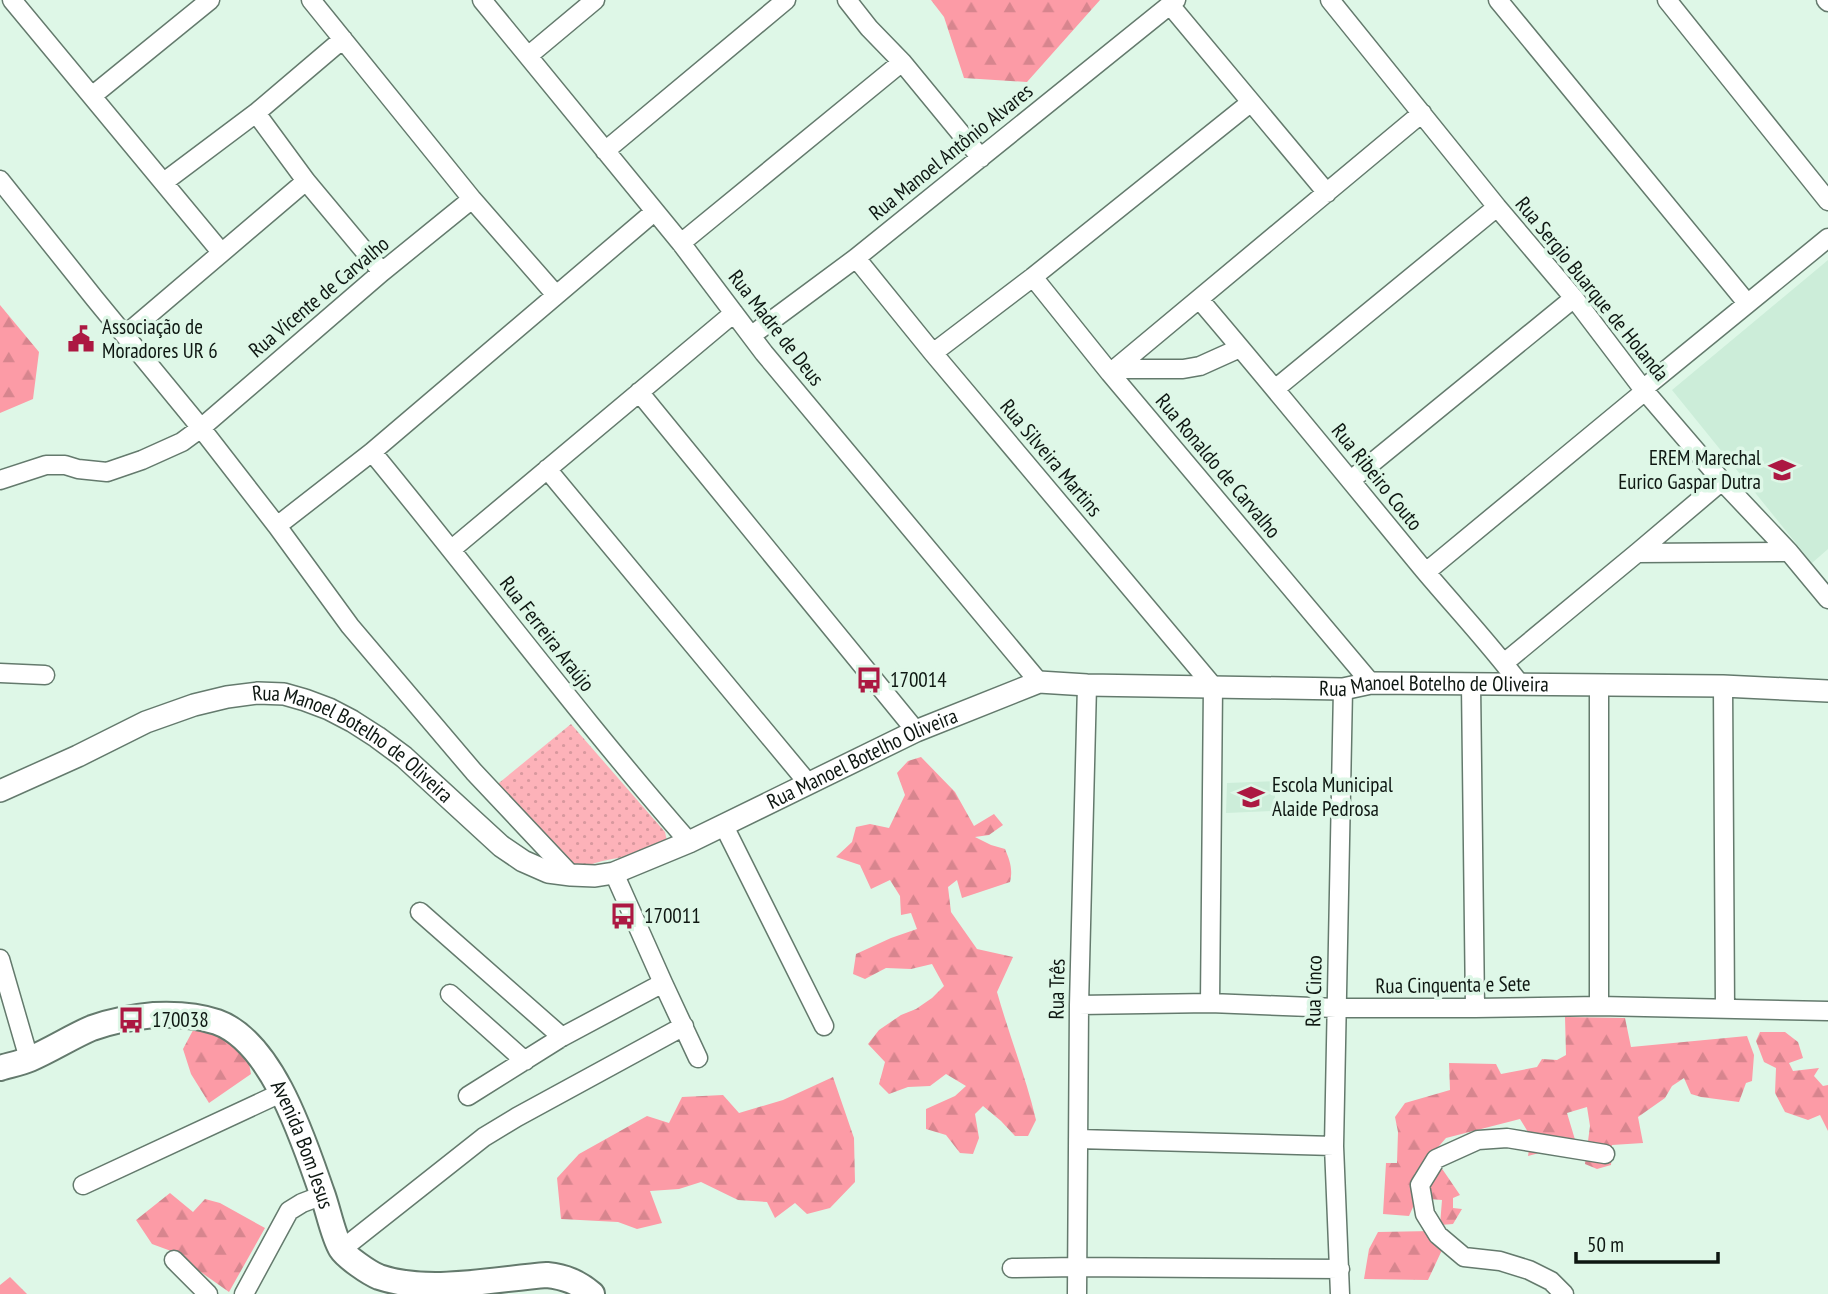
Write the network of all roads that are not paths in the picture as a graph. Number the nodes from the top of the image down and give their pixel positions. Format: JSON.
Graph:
{"nodes":[{"id":1,"x":10,"y":0,"type":"edge"},
{"id":2,"x":211,"y":0,"type":"edge"},
{"id":3,"x":311,"y":0,"type":"edge"},
{"id":4,"x":482,"y":0,"type":"edge"},
{"id":5,"x":595,"y":0,"type":"edge"},
{"id":6,"x":786,"y":0,"type":"edge"},
{"id":7,"x":847,"y":0,"type":"edge"},
{"id":8,"x":1330,"y":0,"type":"edge"},
{"id":9,"x":1497,"y":0,"type":"edge"},
{"id":10,"x":1667,"y":0,"type":"edge"},
{"id":11,"x":1173,"y":3,"type":"edge"},
{"id":12,"x":0,"y":7,"type":"edge"},
{"id":13,"x":343,"y":39,"type":"junction"},
{"id":14,"x":528,"y":56,"type":"junction"},
{"id":15,"x":902,"y":62,"type":"junction"},
{"id":16,"x":92,"y":96,"type":"junction"},
{"id":17,"x":1250,"y":103,"type":"junction"},
{"id":18,"x":256,"y":113,"type":"junction"},
{"id":19,"x":1422,"y":113,"type":"junction"},
{"id":20,"x":605,"y":151,"type":"junction"},
{"id":21,"x":981,"y":158,"type":"junction"},
{"id":22,"x":0,"y":180,"type":"edge"},
{"id":23,"x":306,"y":181,"type":"junction"},
{"id":24,"x":164,"y":182,"type":"junction"},
{"id":25,"x":1327,"y":193,"type":"junction"},
{"id":26,"x":472,"y":199,"type":"junction"},
{"id":27,"x":1828,"y":201,"type":"edge"},
{"id":28,"x":1497,"y":207,"type":"junction"},
{"id":29,"x":654,"y":212,"type":"junction"},
{"id":30,"x":1828,"y":238,"type":"edge"},
{"id":31,"x":681,"y":243,"type":"junction"},
{"id":32,"x":221,"y":252,"type":"junction"},
{"id":33,"x":856,"y":258,"type":"junction"},
{"id":34,"x":382,"y":272,"type":"junction"},
{"id":35,"x":1033,"y":277,"type":"junction"},
{"id":36,"x":555,"y":295,"type":"junction"},
{"id":37,"x":1574,"y":298,"type":"junction"},
{"id":38,"x":1199,"y":299,"type":"junction"},
{"id":39,"x":1747,"y":303,"type":"junction"},
{"id":40,"x":734,"y":313,"type":"junction"},
{"id":41,"x":125,"y":335,"type":"junction"},
{"id":42,"x":752,"y":335,"type":"junction"},
{"id":43,"x":1240,"y":348,"type":"junction"},
{"id":44,"x":933,"y":353,"type":"junction"},
{"id":45,"x":1112,"y":371,"type":"junction"},
{"id":46,"x":1275,"y":389,"type":"junction"},
{"id":47,"x":1644,"y":390,"type":"junction"},
{"id":48,"x":639,"y":392,"type":"junction"},
{"id":49,"x":201,"y":428,"type":"junction"},
{"id":50,"x":372,"y":452,"type":"junction"},
{"id":51,"x":547,"y":469,"type":"junction"},
{"id":52,"x":0,"y":480,"type":"edge"},
{"id":53,"x":1351,"y":480,"type":"junction"},
{"id":54,"x":1722,"y":481,"type":"junction"},
{"id":55,"x":277,"y":526,"type":"junction"},
{"id":56,"x":452,"y":549,"type":"junction"},
{"id":57,"x":1789,"y":552,"type":"junction"},
{"id":58,"x":1637,"y":554,"type":"junction"},
{"id":59,"x":1426,"y":572,"type":"junction"},
{"id":60,"x":1828,"y":599,"type":"edge"},
{"id":61,"x":1504,"y":663,"type":"junction"},
{"id":62,"x":0,"y":673,"type":"edge"},
{"id":63,"x":45,"y":675,"type":"dead end"},
{"id":64,"x":1039,"y":682,"type":"junction"},
{"id":65,"x":1371,"y":683,"type":"junction"},
{"id":66,"x":1471,"y":684,"type":"junction"},
{"id":67,"x":1520,"y":684,"type":"junction"},
{"id":68,"x":1087,"y":685,"type":"junction"},
{"id":69,"x":1600,"y":685,"type":"junction"},
{"id":70,"x":1213,"y":686,"type":"junction"},
{"id":71,"x":1723,"y":686,"type":"junction"},
{"id":72,"x":1343,"y":689,"type":"junction"},
{"id":73,"x":1828,"y":691,"type":"edge"},
{"id":74,"x":916,"y":731,"type":"junction"},
{"id":75,"x":808,"y":783,"type":"junction"},
{"id":76,"x":0,"y":790,"type":"edge"},
{"id":77,"x":724,"y":826,"type":"junction"},
{"id":78,"x":689,"y":842,"type":"junction"},
{"id":79,"x":614,"y":873,"type":"junction"},
{"id":80,"x":571,"y":876,"type":"junction"},
{"id":81,"x":420,"y":912,"type":"dead end"},
{"id":82,"x":0,"y":959,"type":"edge"},
{"id":83,"x":663,"y":983,"type":"junction"},
{"id":84,"x":450,"y":994,"type":"dead end"},
{"id":85,"x":1210,"y":1003,"type":"junction"},
{"id":86,"x":1079,"y":1005,"type":"junction"},
{"id":87,"x":1599,"y":1006,"type":"junction"},
{"id":88,"x":1475,"y":1008,"type":"junction"},
{"id":89,"x":1725,"y":1008,"type":"junction"},
{"id":90,"x":1336,"y":1009,"type":"junction"},
{"id":91,"x":1828,"y":1011,"type":"edge"},
{"id":92,"x":684,"y":1026,"type":"junction"},
{"id":93,"x":824,"y":1026,"type":"dead end"},
{"id":94,"x":562,"y":1037,"type":"junction"},
{"id":95,"x":698,"y":1058,"type":"dead end"},
{"id":96,"x":29,"y":1059,"type":"junction"},
{"id":97,"x":525,"y":1061,"type":"junction"},
{"id":98,"x":0,"y":1068,"type":"edge"},
{"id":99,"x":283,"y":1092,"type":"junction"},
{"id":100,"x":468,"y":1096,"type":"dead end"},
{"id":101,"x":1078,"y":1139,"type":"junction"},
{"id":102,"x":1334,"y":1146,"type":"junction"},
{"id":103,"x":1605,"y":1154,"type":"dead end"},
{"id":104,"x":83,"y":1185,"type":"dead end"},
{"id":105,"x":323,"y":1195,"type":"junction"},
{"id":106,"x":341,"y":1250,"type":"junction"},
{"id":107,"x":174,"y":1260,"type":"dead end"},
{"id":108,"x":1077,"y":1267,"type":"junction"},
{"id":109,"x":1012,"y":1268,"type":"dead end"},
{"id":110,"x":1340,"y":1269,"type":"junction"},
{"id":111,"x":467,"y":1288,"type":"edge"},
{"id":112,"x":208,"y":1294,"type":"edge"},
{"id":113,"x":244,"y":1294,"type":"edge"},
{"id":114,"x":592,"y":1294,"type":"edge"},
{"id":115,"x":1077,"y":1294,"type":"edge"},
{"id":116,"x":1340,"y":1294,"type":"edge"},
{"id":117,"x":1564,"y":1294,"type":"edge"}],
"edges":[{"from":1,"to":12,"type":"street"},
{"from":1,"to":16,"type":"street"},
{"from":2,"to":16,"type":"street"},
{"from":3,"to":13,"type":"street"},
{"from":4,"to":14,"type":"street","name":"Rua Madre de Deus"},
{"from":5,"to":14,"type":"street"},
{"from":6,"to":20,"type":"street"},
{"from":7,"to":15,"type":"street"},
{"from":8,"to":19,"type":"street","name":"Rua Sergio Buarque de Holanda"},
{"from":9,"to":39,"type":"street"},
{"from":10,"to":27,"type":"street"},
{"from":11,"to":17,"type":"street"},
{"from":11,"to":21,"type":"street","name":"Rua Manoel Antônio Alvares"},
{"from":13,"to":18,"type":"street"},
{"from":13,"to":26,"type":"street"},
{"from":14,"to":20,"type":"street","name":"Rua Madre de Deus"},
{"from":15,"to":21,"type":"street"},
{"from":15,"to":31,"type":"street"},
{"from":16,"to":24,"type":"street"},
{"from":17,"to":25,"type":"street"},
{"from":17,"to":35,"type":"street"},
{"from":18,"to":23,"type":"street"},
{"from":18,"to":24,"type":"street"},
{"from":19,"to":25,"type":"street"},
{"from":19,"to":28,"type":"street","name":"Rua Sergio Buarque de Holanda"},
{"from":20,"to":29,"type":"street","name":"Rua Madre de Deus"},
{"from":21,"to":33,"type":"street","name":"Rua Manoel Antônio Alvares"},
{"from":22,"to":41,"type":"street"},
{"from":23,"to":32,"type":"street"},
{"from":23,"to":34,"type":"street"},
{"from":24,"to":32,"type":"street"},
{"from":25,"to":38,"type":"street"},
{"from":26,"to":34,"type":"street","name":"Rua Vicente de Carvalho"},
{"from":26,"to":36,"type":"street"},
{"from":28,"to":37,"type":"street","name":"Rua Sergio Buarque de Holanda"},
{"from":28,"to":46,"type":"street"},
{"from":29,"to":31,"type":"street","name":"Rua Madre de Deus"},
{"from":29,"to":36,"type":"street"},
{"from":30,"to":39,"type":"street"},
{"from":31,"to":40,"type":"street","name":"Rua Madre de Deus"},
{"from":32,"to":41,"type":"street"},
{"from":33,"to":42,"type":"street","name":"Rua Manoel Antônio Alvares"},
{"from":33,"to":44,"type":"street","name":"Rua Silveira Martins"},
{"from":34,"to":49,"type":"street","name":"Rua Vicente de Carvalho"},
{"from":35,"to":44,"type":"street"},
{"from":35,"to":45,"type":"street","name":"Rua Ronaldo de Carvalho"},
{"from":36,"to":50,"type":"street"},
{"from":37,"to":47,"type":"street","name":"Rua Sergio Buarque de Holanda"},
{"from":37,"to":53,"type":"street"},
{"from":38,"to":43,"type":"street","name":"Rua Ribeiro Couto"},
{"from":38,"to":45,"type":"street"},
{"from":39,"to":47,"type":"street"},
{"from":40,"to":42,"type":"street","name":"Rua Madre de Deus"},
{"from":40,"to":48,"type":"street"},
{"from":41,"to":49,"type":"street"},
{"from":42,"to":64,"type":"street","name":"Rua Madre de Deus"},
{"from":43,"to":45,"type":"street"},
{"from":43,"to":46,"type":"street","name":"Rua Ribeiro Couto"},
{"from":44,"to":70,"type":"street","name":"Rua Silveira Martins"},
{"from":45,"to":65,"type":"street","name":"Rua Ronaldo de Carvalho"},
{"from":46,"to":53,"type":"street","name":"Rua Ribeiro Couto"},
{"from":47,"to":54,"type":"street","name":"Rua Sergio Buarque de Holanda"},
{"from":47,"to":59,"type":"street"},
{"from":48,"to":51,"type":"street"},
{"from":48,"to":74,"type":"street"},
{"from":49,"to":52,"type":"street","name":"Rua Vicente de Carvalho"},
{"from":49,"to":55,"type":"street"},
{"from":50,"to":55,"type":"street"},
{"from":50,"to":56,"type":"street","name":"Rua Ferreira Araújo"},
{"from":51,"to":56,"type":"street"},
{"from":51,"to":75,"type":"street"},
{"from":53,"to":59,"type":"street","name":"Rua Ribeiro Couto"},
{"from":54,"to":57,"type":"street","name":"Rua Sergio Buarque de Holanda"},
{"from":54,"to":58,"type":"street"},
{"from":55,"to":80,"type":"street"},
{"from":56,"to":78,"type":"street","name":"Rua Ferreira Araújo"},
{"from":57,"to":58,"type":"street"},
{"from":57,"to":60,"type":"street","name":"Rua Sergio Buarque de Holanda"},
{"from":58,"to":61,"type":"street"},
{"from":59,"to":61,"type":"street","name":"Rua Ribeiro Couto"},
{"from":61,"to":67,"type":"street","name":"Rua Ribeiro Couto"},
{"from":62,"to":63,"type":"street"},
{"from":64,"to":68,"type":"street","name":"Rua Manoel Botelho de Oliveira"},
{"from":64,"to":74,"type":"street","name":"Rua Manoel Botelho Oliveira"},
{"from":65,"to":66,"type":"street","name":"Rua Manoel Botelho de Oliveira"},
{"from":65,"to":72,"type":"street","name":"Rua Manoel Botelho de Oliveira"},
{"from":66,"to":67,"type":"street","name":"Rua Manoel Botelho de Oliveira"},
{"from":66,"to":88,"type":"street"},
{"from":67,"to":69,"type":"street","name":"Rua Manoel Botelho de Oliveira"},
{"from":68,"to":70,"type":"street","name":"Rua Manoel Botelho de Oliveira"},
{"from":68,"to":86,"type":"street","name":"Rua Três"},
{"from":69,"to":71,"type":"street","name":"Rua Manoel Botelho de Oliveira"},
{"from":69,"to":87,"type":"street"},
{"from":70,"to":72,"type":"street","name":"Rua Manoel Botelho de Oliveira"},
{"from":70,"to":85,"type":"street"},
{"from":71,"to":73,"type":"street","name":"Rua Manoel Botelho de Oliveira"},
{"from":71,"to":89,"type":"street"},
{"from":72,"to":90,"type":"street","name":"Rua Cinco"},
{"from":74,"to":75,"type":"street","name":"Rua Manoel Botelho Oliveira"},
{"from":75,"to":77,"type":"street","name":"Rua Manoel Botelho Oliveira"},
{"from":76,"to":80,"type":"street","name":"Rua Manoel Botelho de Oliveira"},
{"from":77,"to":78,"type":"street","name":"Rua Manoel Botelho Oliveira"},
{"from":77,"to":93,"type":"street"},
{"from":78,"to":79,"type":"street","name":"Rua Manoel Botelho de Oliveira"},
{"from":79,"to":80,"type":"street","name":"Rua Manoel Botelho de Oliveira"},
{"from":79,"to":83,"type":"street"},
{"from":81,"to":94,"type":"street"},
{"from":82,"to":96,"type":"street"},
{"from":83,"to":92,"type":"street"},
{"from":83,"to":94,"type":"street"},
{"from":84,"to":97,"type":"street"},
{"from":85,"to":86,"type":"street","name":"Rua Cinquenta e Sete"},
{"from":85,"to":90,"type":"street","name":"Rua Cinquenta e Sete"},
{"from":86,"to":101,"type":"street","name":"Rua Três"},
{"from":87,"to":88,"type":"street","name":"Rua Cinquenta e Sete"},
{"from":87,"to":89,"type":"street","name":"Rua Cinquenta e Sete"},
{"from":88,"to":90,"type":"street","name":"Rua Cinquenta e Sete"},
{"from":89,"to":91,"type":"street","name":"Rua Cinquenta e Sete"},
{"from":90,"to":102,"type":"street","name":"Rua Cinco"},
{"from":92,"to":95,"type":"street"},
{"from":92,"to":106,"type":"street"},
{"from":94,"to":97,"type":"street"},
{"from":96,"to":98,"type":"main road","name":"Avenida Bom Jesus"},
{"from":96,"to":99,"type":"main road","name":"Avenida Bom Jesus"},
{"from":97,"to":100,"type":"street"},
{"from":99,"to":104,"type":"street"},
{"from":99,"to":105,"type":"main road","name":"Avenida Bom Jesus"},
{"from":101,"to":102,"type":"street"},
{"from":101,"to":108,"type":"street","name":"Rua Três"},
{"from":102,"to":110,"type":"street","name":"Rua Cinco"},
{"from":103,"to":117,"type":"street"},
{"from":105,"to":106,"type":"main road","name":"Avenida Bom Jesus"},
{"from":105,"to":113,"type":"street"},
{"from":106,"to":111,"type":"main road"},
{"from":107,"to":112,"type":"street"},
{"from":108,"to":109,"type":"street"},
{"from":108,"to":110,"type":"street"},
{"from":108,"to":115,"type":"street","name":"Rua Três"},
{"from":110,"to":116,"type":"street","name":"Rua Cinco"},
{"from":111,"to":114,"type":"main road"}]}
